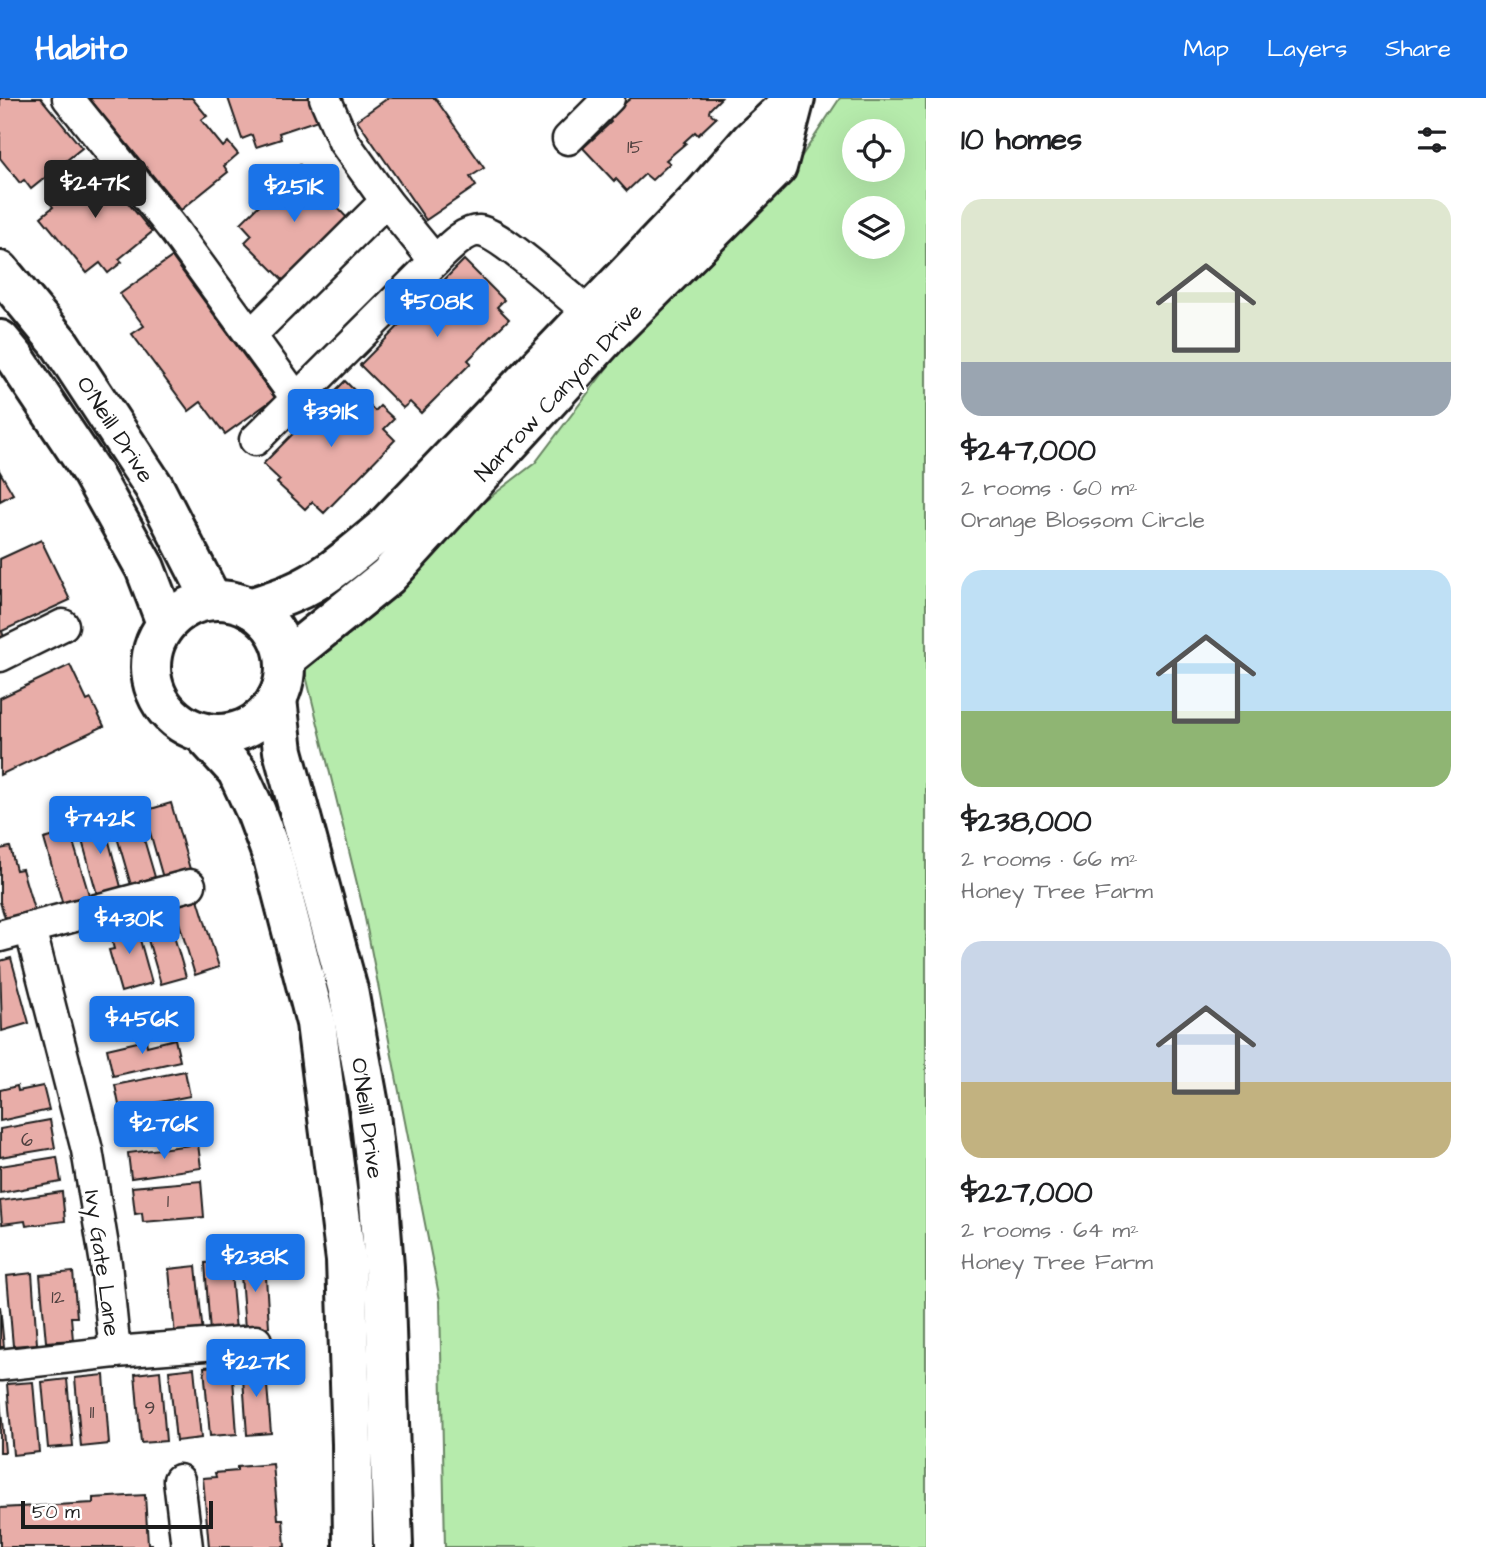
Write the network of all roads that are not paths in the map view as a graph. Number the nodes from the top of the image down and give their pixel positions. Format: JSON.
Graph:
{"nodes":[{"id":1,"x":68,"y":98,"type":"edge"},
{"id":2,"x":325,"y":98,"type":"edge"},
{"id":3,"x":608,"y":98,"type":"edge"},
{"id":4,"x":795,"y":99,"type":"edge"},
{"id":5,"x":568,"y":139,"type":"dead end"},
{"id":6,"x":386,"y":201,"type":"junction"},
{"id":7,"x":435,"y":261,"type":"junction"},
{"id":8,"x":0,"y":271,"type":"edge"},
{"id":9,"x":600,"y":323,"type":"junction"},
{"id":10,"x":251,"y":335,"type":"junction"},
{"id":11,"x":0,"y":340,"type":"edge"},
{"id":12,"x":296,"y":398,"type":"junction"},
{"id":13,"x":254,"y":440,"type":"dead end"},
{"id":14,"x":212,"y":600,"type":"junction"},
{"id":15,"x":250,"y":608,"type":"junction"},
{"id":16,"x":166,"y":622,"type":"junction"},
{"id":17,"x":63,"y":625,"type":"dead end"},
{"id":18,"x":0,"y":656,"type":"edge"},
{"id":19,"x":285,"y":659,"type":"junction"},
{"id":20,"x":277,"y":699,"type":"junction"},
{"id":21,"x":202,"y":733,"type":"junction"},
{"id":22,"x":190,"y":885,"type":"dead end"},
{"id":23,"x":30,"y":928,"type":"junction"},
{"id":24,"x":0,"y":936,"type":"edge"},
{"id":25,"x":256,"y":1341,"type":"dead end"},
{"id":26,"x":115,"y":1352,"type":"junction"},
{"id":27,"x":0,"y":1365,"type":"edge"},
{"id":28,"x":179,"y":1480,"type":"dead end"},
{"id":29,"x":187,"y":1547,"type":"edge"},
{"id":30,"x":353,"y":1547,"type":"edge"},
{"id":31,"x":393,"y":1547,"type":"edge"}],
"edges":[{"from":1,"to":10,"type":"street"},
{"from":2,"to":6,"type":"street"},
{"from":3,"to":5,"type":"street"},
{"from":4,"to":9,"type":"main road","name":"Narrow Canyon Drive"},
{"from":6,"to":7,"type":"street"},
{"from":6,"to":10,"type":"street"},
{"from":7,"to":9,"type":"street"},
{"from":7,"to":12,"type":"street"},
{"from":8,"to":14,"type":"main road","name":"O'Neill Drive"},
{"from":9,"to":15,"type":"main road","name":"Narrow Canyon Drive"},
{"from":9,"to":19,"type":"main road","name":"Narrow Canyon Drive"},
{"from":10,"to":12,"type":"street"},
{"from":11,"to":16,"type":"main road","name":"O'Neill Drive"},
{"from":12,"to":13,"type":"street"},
{"from":14,"to":15,"type":"main road"},
{"from":14,"to":16,"type":"main road"},
{"from":15,"to":19,"type":"main road"},
{"from":16,"to":21,"type":"main road","name":"O'Neill Drive"},
{"from":17,"to":18,"type":"street"},
{"from":19,"to":20,"type":"main road","name":"O'Neill Drive"},
{"from":20,"to":21,"type":"main road"},
{"from":20,"to":31,"type":"main road","name":"O'Neill Drive"},
{"from":21,"to":30,"type":"main road","name":"O'Neill Drive"},
{"from":22,"to":23,"type":"street"},
{"from":23,"to":24,"type":"street"},
{"from":23,"to":26,"type":"street","name":"Ivy Gate Lane"},
{"from":25,"to":26,"type":"street"},
{"from":26,"to":27,"type":"street"},
{"from":28,"to":29,"type":"street"}]}
